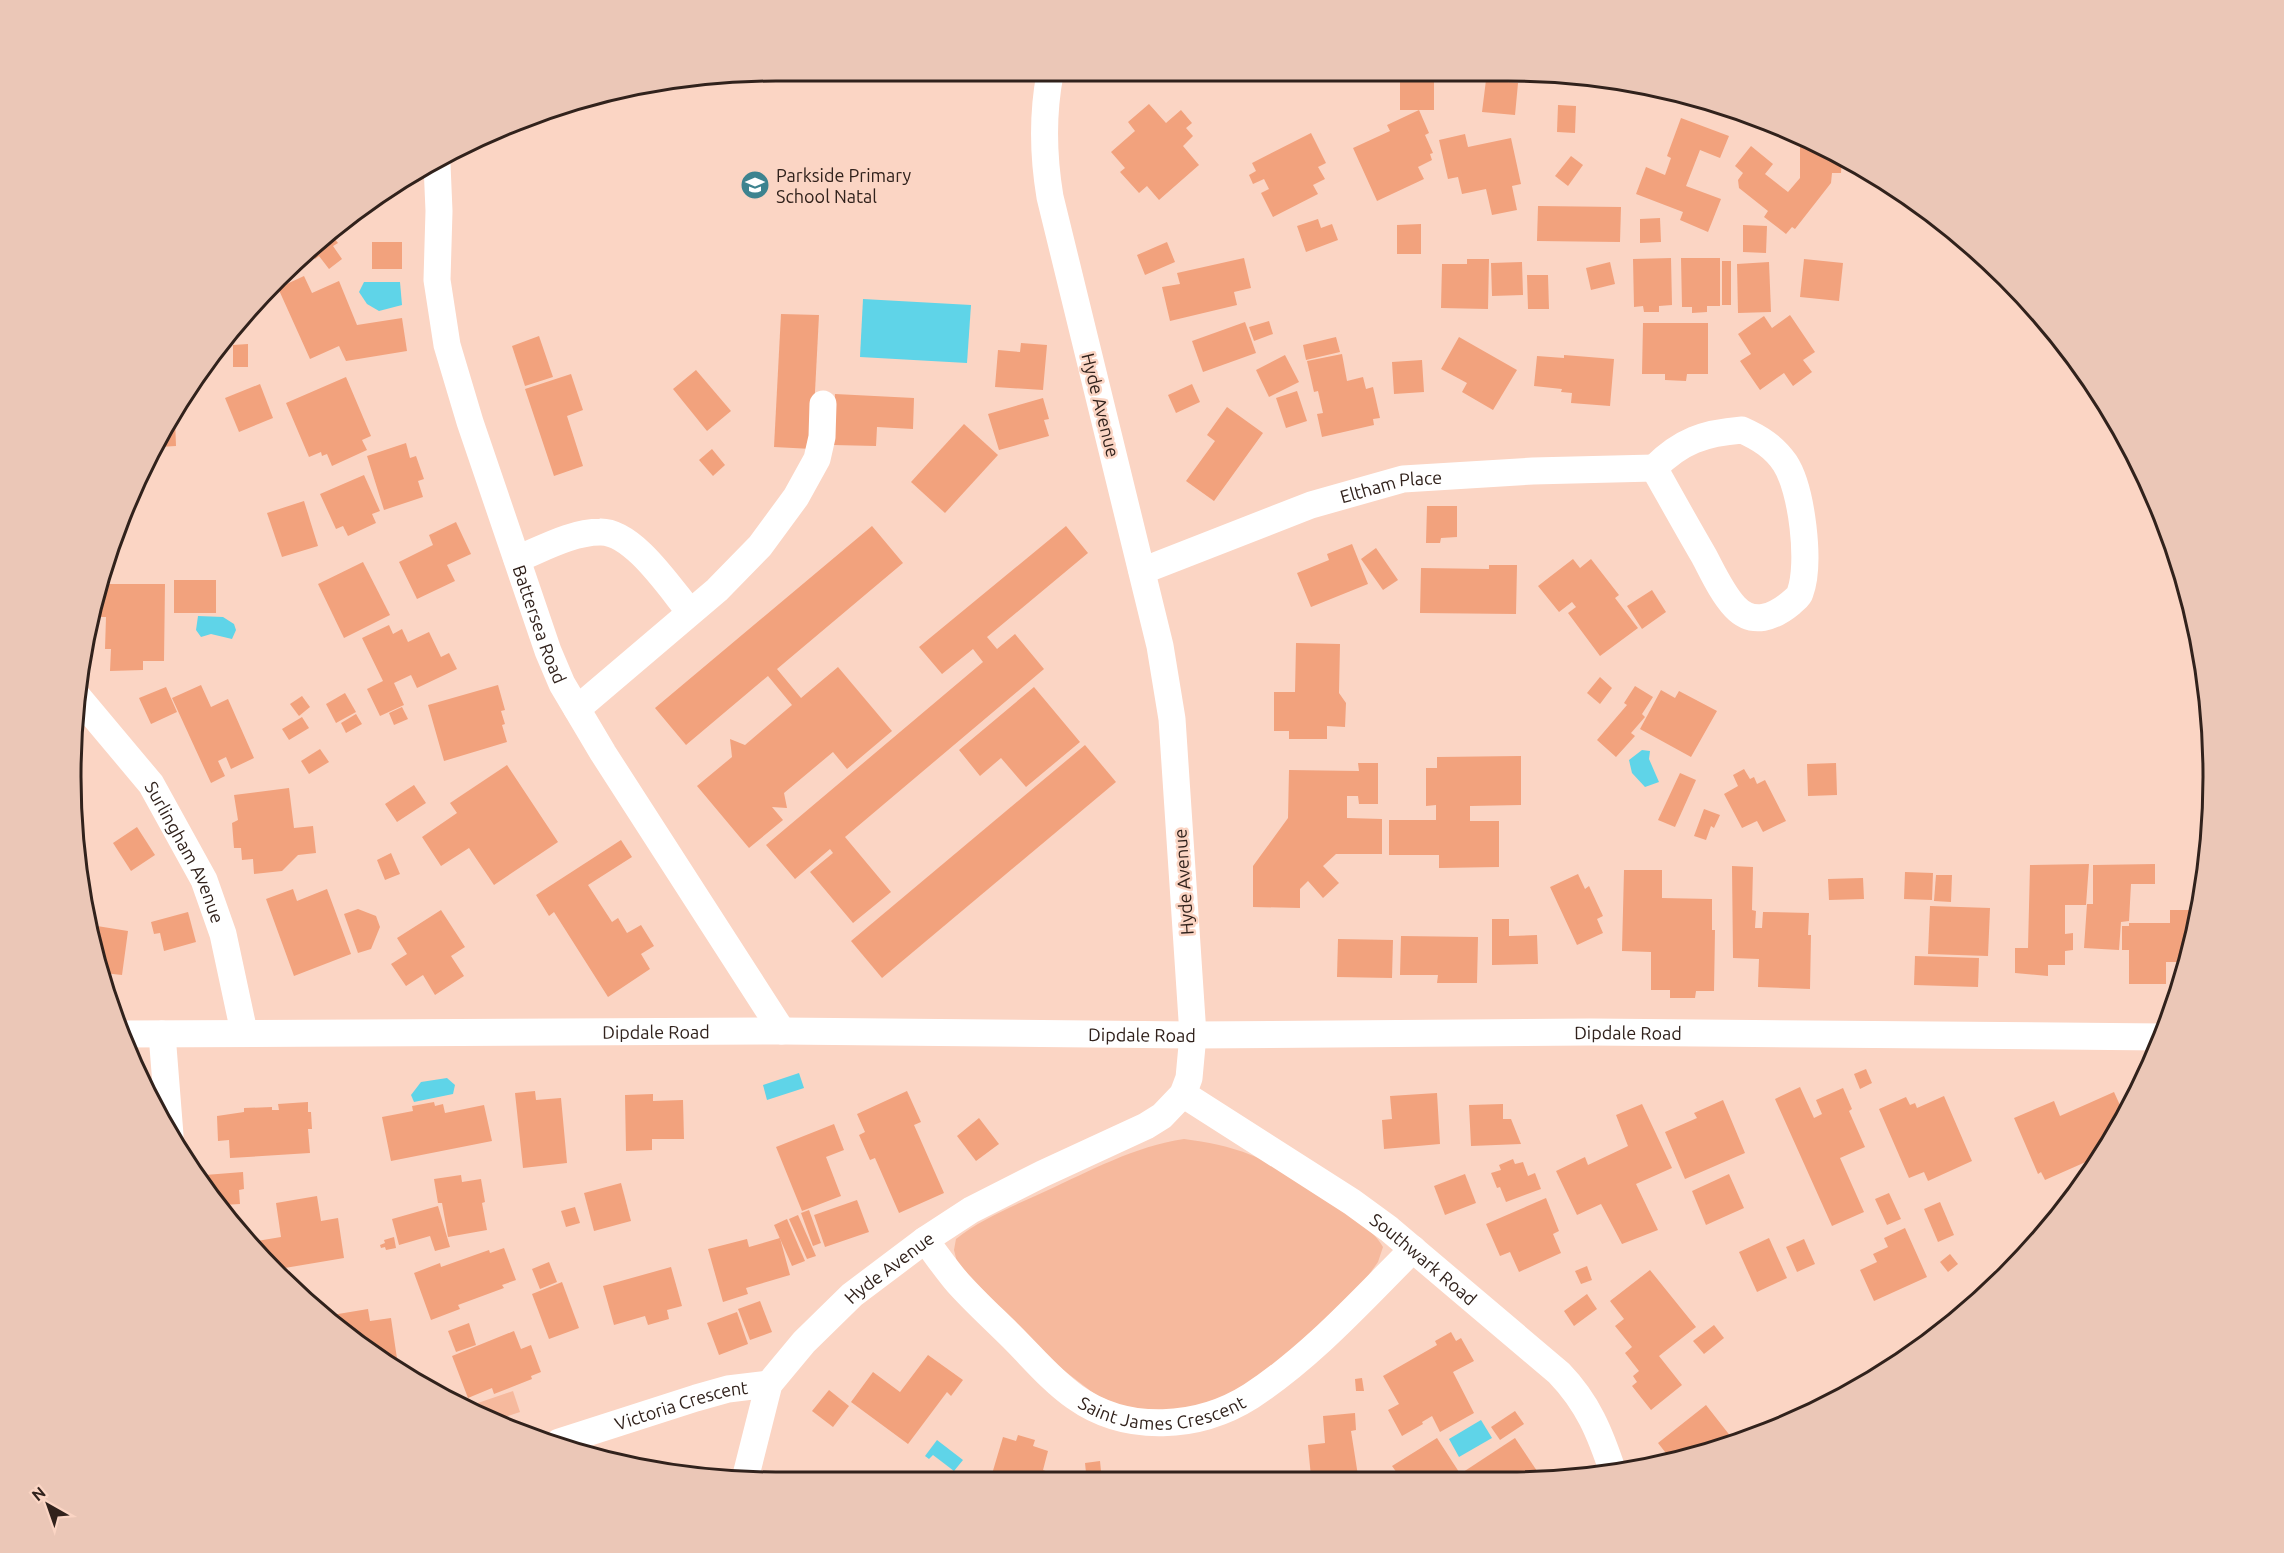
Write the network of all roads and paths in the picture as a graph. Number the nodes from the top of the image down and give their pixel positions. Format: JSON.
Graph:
{"nodes":[{"id":1,"x":1049,"y":81,"type":"edge"},
{"id":2,"x":437,"y":170,"type":"edge"},
{"id":3,"x":824,"y":404,"type":"dead end"},
{"id":4,"x":1654,"y":468,"type":"junction"},
{"id":5,"x":517,"y":559,"type":"junction"},
{"id":6,"x":1142,"y":571,"type":"junction"},
{"id":7,"x":690,"y":612,"type":"junction"},
{"id":8,"x":85,"y":705,"type":"edge"},
{"id":9,"x":577,"y":709,"type":"junction"},
{"id":10,"x":782,"y":1031,"type":"junction"},
{"id":11,"x":244,"y":1032,"type":"junction"},
{"id":12,"x":131,"y":1034,"type":"edge"},
{"id":13,"x":162,"y":1034,"type":"junction"},
{"id":14,"x":1193,"y":1035,"type":"junction"},
{"id":15,"x":2153,"y":1036,"type":"edge"},
{"id":16,"x":1183,"y":1094,"type":"junction"},
{"id":17,"x":168,"y":1113,"type":"edge"},
{"id":18,"x":925,"y":1240,"type":"junction"},
{"id":19,"x":1413,"y":1249,"type":"junction"},
{"id":20,"x":768,"y":1384,"type":"junction"},
{"id":21,"x":567,"y":1439,"type":"edge"},
{"id":22,"x":1610,"y":1464,"type":"edge"},
{"id":23,"x":747,"y":1471,"type":"edge"}],
"edges":[{"from":1,"to":6,"type":"street","name":"Hyde Avenue"},
{"from":2,"to":5,"type":"street","name":"Battersea Road"},
{"from":3,"to":7,"type":"street"},
{"from":4,"to":4,"type":"street"},
{"from":4,"to":6,"type":"street","name":"Eltham Place"},
{"from":5,"to":7,"type":"street"},
{"from":5,"to":9,"type":"street","name":"Battersea Road"},
{"from":6,"to":14,"type":"street","name":"Hyde Avenue"},
{"from":7,"to":9,"type":"street"},
{"from":8,"to":11,"type":"street","name":"Surlingham Avenue"},
{"from":9,"to":10,"type":"street","name":"Battersea Road"},
{"from":10,"to":11,"type":"street","name":"Dipdale Road"},
{"from":10,"to":14,"type":"street","name":"Dipdale Road"},
{"from":11,"to":13,"type":"street","name":"Dipdale Road"},
{"from":12,"to":13,"type":"street","name":"Dipdale Road"},
{"from":13,"to":17,"type":"street"},
{"from":14,"to":15,"type":"street","name":"Dipdale Road"},
{"from":14,"to":16,"type":"street","name":"Hyde Avenue"},
{"from":16,"to":18,"type":"street","name":"Hyde Avenue"},
{"from":16,"to":19,"type":"street","name":"Southwark Road"},
{"from":18,"to":19,"type":"street","name":"Saint James Crescent"},
{"from":18,"to":20,"type":"street","name":"Hyde Avenue"},
{"from":19,"to":22,"type":"street","name":"Southwark Road"},
{"from":20,"to":21,"type":"street","name":"Victoria Crescent"},
{"from":20,"to":23,"type":"street","name":"Hyde Avenue"}]}
